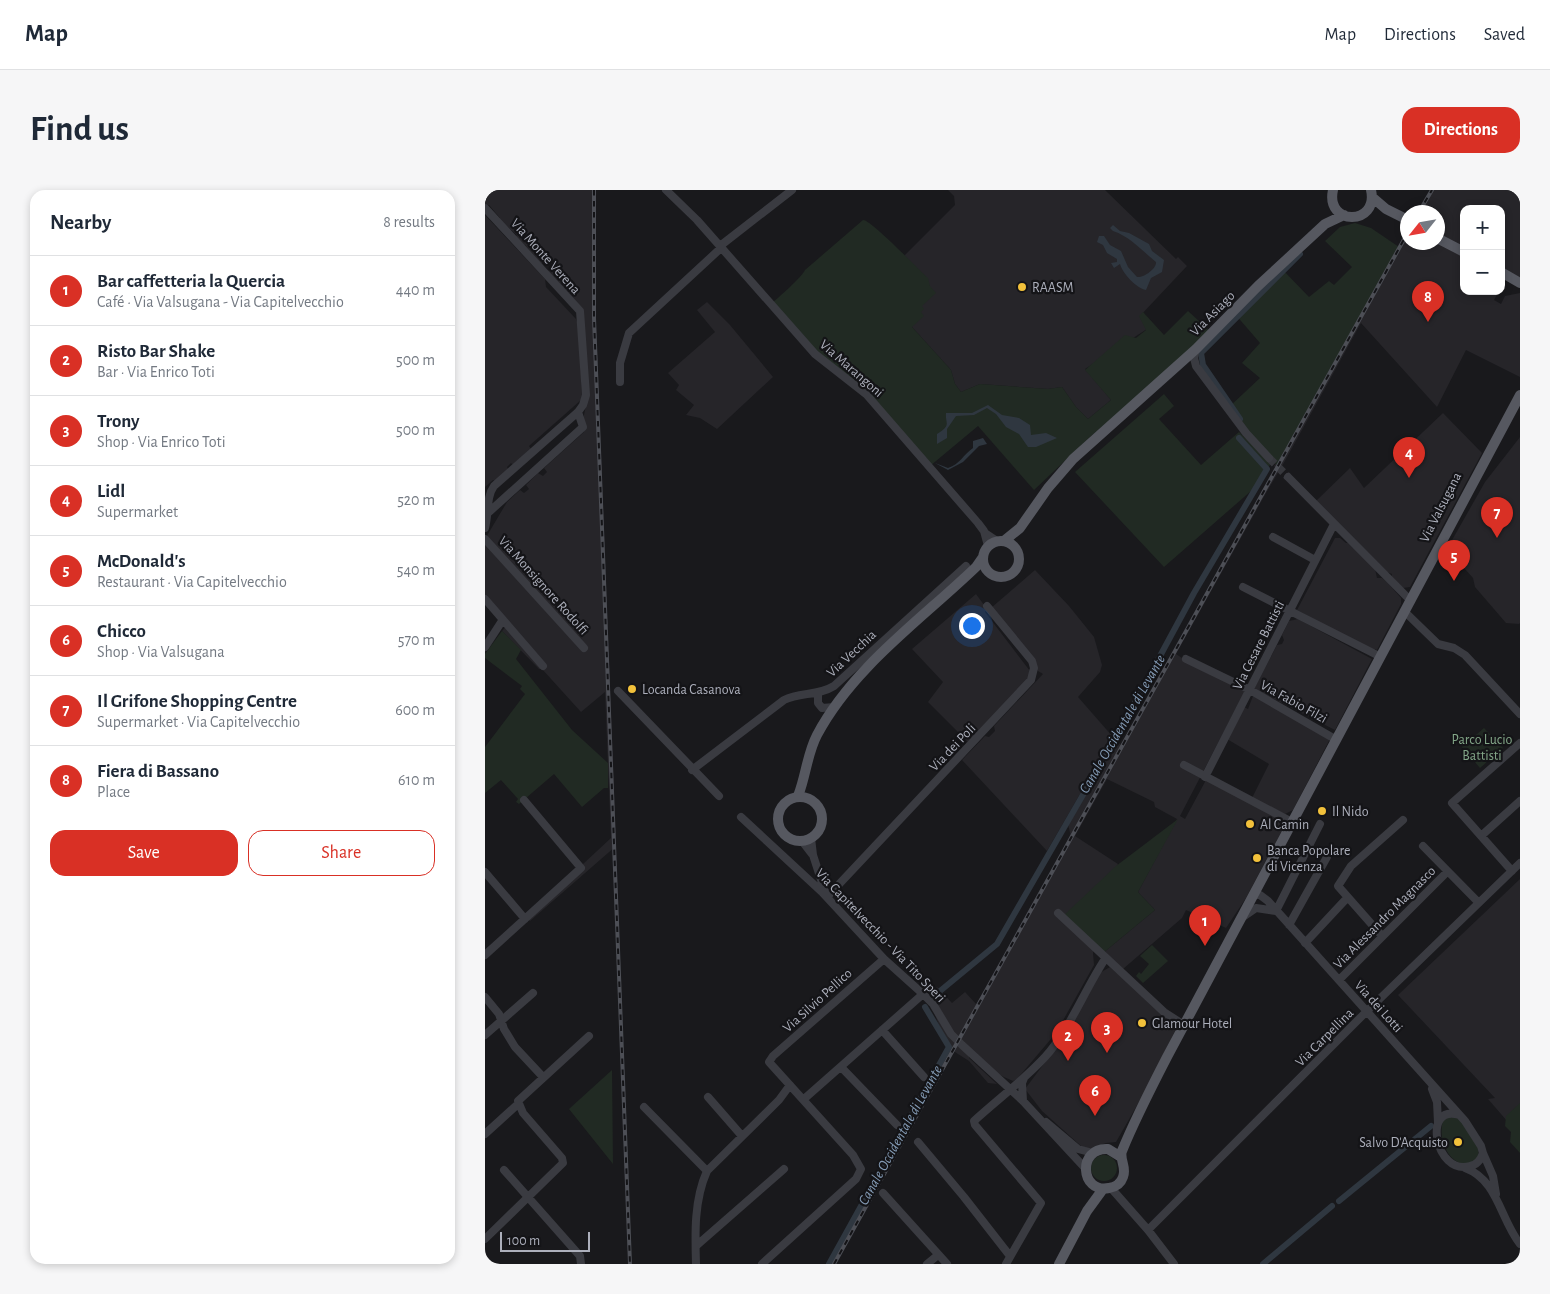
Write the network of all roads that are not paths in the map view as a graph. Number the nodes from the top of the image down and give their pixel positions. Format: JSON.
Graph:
{"nodes":[{"id":1,"x":666,"y":190,"type":"edge"},
{"id":2,"x":792,"y":190,"type":"edge"},
{"id":3,"x":1333,"y":190,"type":"edge"},
{"id":4,"x":1371,"y":194,"type":"edge"},
{"id":5,"x":1333,"y":204,"type":"junction"},
{"id":6,"x":485,"y":208,"type":"edge"},
{"id":7,"x":1386,"y":209,"type":"junction"},
{"id":8,"x":1368,"y":210,"type":"junction"},
{"id":9,"x":1343,"y":215,"type":"junction"},
{"id":10,"x":1400,"y":217,"type":"edge"},
{"id":11,"x":1325,"y":224,"type":"junction"},
{"id":12,"x":1445,"y":242,"type":"edge"},
{"id":13,"x":720,"y":247,"type":"junction"},
{"id":14,"x":1460,"y":250,"type":"edge"},
{"id":15,"x":1505,"y":274,"type":"edge"},
{"id":16,"x":1520,"y":283,"type":"edge"},
{"id":17,"x":1196,"y":349,"type":"junction"},
{"id":18,"x":1183,"y":360,"type":"junction"},
{"id":19,"x":1196,"y":366,"type":"junction"},
{"id":20,"x":620,"y":382,"type":"dead end"},
{"id":21,"x":1520,"y":385,"type":"edge"},
{"id":22,"x":1520,"y":395,"type":"edge"},
{"id":23,"x":578,"y":412,"type":"junction"},
{"id":24,"x":1269,"y":458,"type":"tunnel mouth"},
{"id":25,"x":1288,"y":478,"type":"tunnel mouth"},
{"id":26,"x":489,"y":512,"type":"junction"},
{"id":27,"x":1334,"y":524,"type":"junction"},
{"id":28,"x":485,"y":528,"type":"edge"},
{"id":29,"x":1020,"y":528,"type":"junction"},
{"id":30,"x":1273,"y":537,"type":"dead end"},
{"id":31,"x":485,"y":540,"type":"edge"},
{"id":32,"x":996,"y":543,"type":"junction"},
{"id":33,"x":1017,"y":550,"type":"junction"},
{"id":34,"x":983,"y":558,"type":"junction"},
{"id":35,"x":1315,"y":560,"type":"junction"},
{"id":36,"x":969,"y":568,"type":"junction"},
{"id":37,"x":989,"y":574,"type":"junction"},
{"id":38,"x":1243,"y":586,"type":"dead end"},
{"id":39,"x":485,"y":599,"type":"edge"},
{"id":40,"x":1409,"y":600,"type":"junction"},
{"id":41,"x":987,"y":606,"type":"dead end"},
{"id":42,"x":1290,"y":610,"type":"junction"},
{"id":43,"x":1405,"y":612,"type":"junction"},
{"id":44,"x":502,"y":621,"type":"junction"},
{"id":45,"x":1386,"y":643,"type":"junction"},
{"id":46,"x":485,"y":647,"type":"edge"},
{"id":47,"x":584,"y":648,"type":"dead end"},
{"id":48,"x":1379,"y":656,"type":"junction"},
{"id":49,"x":1186,"y":659,"type":"dead end"},
{"id":50,"x":543,"y":666,"type":"dead end"},
{"id":51,"x":1249,"y":690,"type":"junction"},
{"id":52,"x":618,"y":691,"type":"dead end"},
{"id":53,"x":818,"y":693,"type":"junction"},
{"id":54,"x":834,"y":707,"type":"junction"},
{"id":55,"x":822,"y":708,"type":"junction"},
{"id":56,"x":1520,"y":714,"type":"edge"},
{"id":57,"x":823,"y":724,"type":"junction"},
{"id":58,"x":1335,"y":739,"type":"junction"},
{"id":59,"x":1520,"y":743,"type":"edge"},
{"id":60,"x":1184,"y":765,"type":"dead end"},
{"id":61,"x":692,"y":770,"type":"junction"},
{"id":62,"x":1205,"y":777,"type":"junction"},
{"id":63,"x":719,"y":796,"type":"dead end"},
{"id":64,"x":803,"y":797,"type":"junction"},
{"id":65,"x":524,"y":800,"type":"dead end"},
{"id":66,"x":1520,"y":801,"type":"edge"},
{"id":67,"x":741,"y":817,"type":"dead end"},
{"id":68,"x":1403,"y":820,"type":"dead end"},
{"id":69,"x":1292,"y":822,"type":"junction"},
{"id":70,"x":1320,"y":824,"type":"dead end"},
{"id":71,"x":1481,"y":836,"type":"junction"},
{"id":72,"x":807,"y":839,"type":"junction"},
{"id":73,"x":1423,"y":846,"type":"dead end"},
{"id":74,"x":1327,"y":857,"type":"dead end"},
{"id":75,"x":1520,"y":863,"type":"edge"},
{"id":76,"x":1511,"y":871,"type":"junction"},
{"id":77,"x":485,"y":872,"type":"edge"},
{"id":78,"x":1447,"y":872,"type":"junction"},
{"id":79,"x":1263,"y":876,"type":"junction"},
{"id":80,"x":1253,"y":894,"type":"junction"},
{"id":81,"x":827,"y":897,"type":"junction"},
{"id":82,"x":1347,"y":898,"type":"junction"},
{"id":83,"x":1478,"y":902,"type":"junction"},
{"id":84,"x":1271,"y":907,"type":"junction"},
{"id":85,"x":1058,"y":913,"type":"dead end"},
{"id":86,"x":525,"y":919,"type":"junction"},
{"id":87,"x":1238,"y":922,"type":"junction"},
{"id":88,"x":1289,"y":925,"type":"junction"},
{"id":89,"x":1382,"y":936,"type":"junction"},
{"id":90,"x":1305,"y":943,"type":"junction"},
{"id":91,"x":485,"y":955,"type":"edge"},
{"id":92,"x":884,"y":959,"type":"junction"},
{"id":93,"x":1105,"y":959,"type":"junction"},
{"id":94,"x":1339,"y":980,"type":"junction"},
{"id":95,"x":533,"y":993,"type":"dead end"},
{"id":96,"x":923,"y":994,"type":"junction"},
{"id":97,"x":485,"y":997,"type":"edge"},
{"id":98,"x":1367,"y":1011,"type":"junction"},
{"id":99,"x":501,"y":1022,"type":"junction"},
{"id":100,"x":1184,"y":1025,"type":"junction"},
{"id":101,"x":882,"y":1030,"type":"junction"},
{"id":102,"x":485,"y":1035,"type":"edge"},
{"id":103,"x":589,"y":1036,"type":"dead end"},
{"id":104,"x":841,"y":1067,"type":"junction"},
{"id":105,"x":543,"y":1077,"type":"junction"},
{"id":106,"x":924,"y":1077,"type":"dead end"},
{"id":107,"x":1024,"y":1078,"type":"junction"},
{"id":108,"x":790,"y":1085,"type":"junction"},
{"id":109,"x":1432,"y":1087,"type":"junction"},
{"id":110,"x":1009,"y":1090,"type":"junction"},
{"id":111,"x":708,"y":1097,"type":"dead end"},
{"id":112,"x":804,"y":1099,"type":"junction"},
{"id":113,"x":1023,"y":1101,"type":"junction"},
{"id":114,"x":518,"y":1104,"type":"junction"},
{"id":115,"x":644,"y":1107,"type":"dead end"},
{"id":116,"x":1459,"y":1115,"type":"junction"},
{"id":117,"x":1040,"y":1118,"type":"junction"},
{"id":118,"x":1438,"y":1123,"type":"junction"},
{"id":119,"x":897,"y":1125,"type":"dead end"},
{"id":120,"x":1129,"y":1132,"type":"junction"},
{"id":121,"x":485,"y":1134,"type":"edge"},
{"id":122,"x":742,"y":1136,"type":"junction"},
{"id":123,"x":918,"y":1142,"type":"dead end"},
{"id":124,"x":1111,"y":1150,"type":"junction"},
{"id":125,"x":1093,"y":1153,"type":"junction"},
{"id":126,"x":1483,"y":1153,"type":"junction"},
{"id":127,"x":1121,"y":1157,"type":"junction"},
{"id":128,"x":1463,"y":1167,"type":"junction"},
{"id":129,"x":1085,"y":1168,"type":"junction"},
{"id":130,"x":784,"y":1169,"type":"dead end"},
{"id":131,"x":504,"y":1170,"type":"dead end"},
{"id":132,"x":707,"y":1171,"type":"junction"},
{"id":133,"x":1122,"y":1179,"type":"junction"},
{"id":134,"x":1092,"y":1184,"type":"junction"},
{"id":135,"x":1107,"y":1188,"type":"junction"},
{"id":136,"x":883,"y":1192,"type":"dead end"},
{"id":137,"x":529,"y":1196,"type":"junction"},
{"id":138,"x":1497,"y":1199,"type":"junction"},
{"id":139,"x":1126,"y":1205,"type":"junction"},
{"id":140,"x":1087,"y":1211,"type":"junction"},
{"id":141,"x":1148,"y":1230,"type":"junction"},
{"id":142,"x":485,"y":1239,"type":"edge"},
{"id":143,"x":1520,"y":1244,"type":"edge"},
{"id":144,"x":695,"y":1246,"type":"junction"},
{"id":145,"x":938,"y":1254,"type":"junction"},
{"id":146,"x":1010,"y":1256,"type":"junction"},
{"id":147,"x":581,"y":1264,"type":"edge"},
{"id":148,"x":696,"y":1264,"type":"edge"},
{"id":149,"x":761,"y":1264,"type":"edge"},
{"id":150,"x":927,"y":1264,"type":"edge"},
{"id":151,"x":947,"y":1264,"type":"edge"},
{"id":152,"x":1006,"y":1264,"type":"edge"},
{"id":153,"x":1059,"y":1264,"type":"edge"},
{"id":154,"x":1174,"y":1264,"type":"edge"}],
"edges":[{"from":1,"to":13,"type":"street","name":"Via Marangoni"},
{"from":2,"to":13,"type":"street"},
{"from":3,"to":5,"type":"main road","name":"Via Asiago"},
{"from":4,"to":7,"type":"main road"},
{"from":4,"to":8,"type":"main road"},
{"from":5,"to":9,"type":"main road"},
{"from":5,"to":11,"type":"main road","name":"Via Asiago"},
{"from":6,"to":23,"type":"street","name":"Via Monte Verena"},
{"from":7,"to":8,"type":"main road","name":"Via Asiago"},
{"from":7,"to":10,"type":"main road"},
{"from":8,"to":9,"type":"main road","name":"Via Asiago"},
{"from":9,"to":11,"type":"main road","name":"Via Asiago"},
{"from":11,"to":17,"type":"main road","name":"Via Asiago"},
{"from":12,"to":14,"type":"main road"},
{"from":13,"to":20,"type":"street"},
{"from":13,"to":32,"type":"street","name":"Via Marangoni"},
{"from":15,"to":16,"type":"main road"},
{"from":17,"to":18,"type":"main road"},
{"from":17,"to":19,"type":"street","name":"Via Asiago"},
{"from":18,"to":19,"type":"street"},
{"from":18,"to":29,"type":"main road"},
{"from":19,"to":24,"type":"street"},
{"from":21,"to":40,"type":"main road","name":"Via Valsugana"},
{"from":22,"to":40,"type":"main road"},
{"from":23,"to":26,"type":"street"},
{"from":23,"to":26,"type":"street"},
{"from":25,"to":27,"type":"street"},
{"from":26,"to":28,"type":"street"},
{"from":27,"to":35,"type":"street","name":"Via Cesare Battisti"},
{"from":27,"to":40,"type":"street"},
{"from":29,"to":32,"type":"main road"},
{"from":29,"to":33,"type":"main road"},
{"from":30,"to":35,"type":"street"},
{"from":31,"to":47,"type":"street","name":"Via Monsignore Rodolfi"},
{"from":32,"to":33,"type":"main road"},
{"from":32,"to":34,"type":"main road"},
{"from":33,"to":37,"type":"main road"},
{"from":34,"to":36,"type":"main road"},
{"from":34,"to":37,"type":"main road"},
{"from":35,"to":42,"type":"street","name":"Via Cesare Battisti"},
{"from":36,"to":37,"type":"main road"},
{"from":36,"to":53,"type":"street","name":"Via Vecchia"},
{"from":36,"to":54,"type":"main road"},
{"from":38,"to":42,"type":"street"},
{"from":39,"to":44,"type":"street"},
{"from":40,"to":43,"type":"main road"},
{"from":40,"to":45,"type":"main road","name":"Via Valsugana"},
{"from":41,"to":81,"type":"street","name":"Via dei Poli"},
{"from":42,"to":48,"type":"street"},
{"from":42,"to":51,"type":"street","name":"Via Cesare Battisti"},
{"from":43,"to":45,"type":"main road"},
{"from":43,"to":56,"type":"street"},
{"from":44,"to":46,"type":"street"},
{"from":44,"to":50,"type":"street"},
{"from":45,"to":48,"type":"main road"},
{"from":48,"to":58,"type":"main road"},
{"from":49,"to":51,"type":"street","name":"Via Fabio Filzi"},
{"from":51,"to":58,"type":"street","name":"Via Fabio Filzi"},
{"from":51,"to":62,"type":"street","name":"Via Cesare Battisti"},
{"from":52,"to":61,"type":"street"},
{"from":53,"to":55,"type":"street"},
{"from":53,"to":61,"type":"street","name":"Via Vecchia"},
{"from":54,"to":55,"type":"street"},
{"from":54,"to":57,"type":"main road"},
{"from":55,"to":57,"type":"street"},
{"from":57,"to":64,"type":"main road"},
{"from":58,"to":69,"type":"main road"},
{"from":59,"to":71,"type":"street"},
{"from":60,"to":62,"type":"street"},
{"from":61,"to":63,"type":"street"},
{"from":62,"to":69,"type":"street"},
{"from":64,"to":72,"type":"main road"},
{"from":64,"to":72,"type":"main road"},
{"from":65,"to":86,"type":"street"},
{"from":66,"to":71,"type":"street"},
{"from":67,"to":81,"type":"street","name":"Via Capitelvecchio - Via Tito Speri"},
{"from":68,"to":82,"type":"street"},
{"from":69,"to":79,"type":"main road"},
{"from":70,"to":84,"type":"street"},
{"from":71,"to":76,"type":"street"},
{"from":72,"to":81,"type":"street"},
{"from":73,"to":78,"type":"street","name":"Via Alessandro Magnasco"},
{"from":74,"to":88,"type":"street"},
{"from":75,"to":76,"type":"street","name":"Via Carpellina"},
{"from":76,"to":83,"type":"street","name":"Via Carpellina"},
{"from":77,"to":86,"type":"street"},
{"from":78,"to":83,"type":"street","name":"Via Alessandro Magnasco"},
{"from":78,"to":89,"type":"street","name":"Via Alessandro Magnasco"},
{"from":79,"to":80,"type":"main road"},
{"from":79,"to":84,"type":"street"},
{"from":80,"to":84,"type":"street","name":"Via dei Lotti"},
{"from":80,"to":87,"type":"main road"},
{"from":81,"to":92,"type":"street","name":"Via Capitelvecchio - Via Tito Speri"},
{"from":82,"to":89,"type":"street"},
{"from":82,"to":90,"type":"street"},
{"from":83,"to":98,"type":"street","name":"Via Carpellina"},
{"from":84,"to":87,"type":"street"},
{"from":84,"to":88,"type":"street","name":"Via dei Lotti"},
{"from":85,"to":93,"type":"street"},
{"from":86,"to":91,"type":"street"},
{"from":87,"to":100,"type":"main road"},
{"from":88,"to":90,"type":"street","name":"Via dei Lotti"},
{"from":89,"to":94,"type":"street","name":"Via Alessandro Magnasco"},
{"from":90,"to":94,"type":"street","name":"Via dei Lotti"},
{"from":92,"to":96,"type":"street","name":"Via Capitelvecchio - Via Tito Speri"},
{"from":92,"to":108,"type":"street","name":"Via Silvio Pellico"},
{"from":93,"to":100,"type":"street"},
{"from":93,"to":107,"type":"street"},
{"from":94,"to":98,"type":"street","name":"Via dei Lotti"},
{"from":95,"to":99,"type":"street"},
{"from":96,"to":101,"type":"street"},
{"from":96,"to":110,"type":"street","name":"Via Capitelvecchio - Via Tito Speri"},
{"from":97,"to":99,"type":"street"},
{"from":98,"to":109,"type":"street","name":"Via dei Lotti"},
{"from":98,"to":141,"type":"street","name":"Via Carpellina"},
{"from":99,"to":102,"type":"street"},
{"from":99,"to":105,"type":"street"},
{"from":100,"to":120,"type":"main road"},
{"from":101,"to":104,"type":"street"},
{"from":101,"to":106,"type":"street"},
{"from":103,"to":105,"type":"street"},
{"from":104,"to":112,"type":"street"},
{"from":104,"to":119,"type":"street"},
{"from":105,"to":114,"type":"street"},
{"from":107,"to":110,"type":"street"},
{"from":107,"to":113,"type":"street"},
{"from":108,"to":112,"type":"street"},
{"from":108,"to":122,"type":"street"},
{"from":109,"to":116,"type":"street","name":"Via dei Lotti"},
{"from":109,"to":118,"type":"street","name":"Via dei Lotti"},
{"from":110,"to":113,"type":"street","name":"Via Capitelvecchio - Via Tito Speri"},
{"from":110,"to":146,"type":"street"},
{"from":111,"to":122,"type":"street"},
{"from":112,"to":149,"type":"street"},
{"from":113,"to":117,"type":"street","name":"Via Capitelvecchio - Via Tito Speri"},
{"from":114,"to":121,"type":"street"},
{"from":114,"to":137,"type":"street"},
{"from":115,"to":132,"type":"street"},
{"from":116,"to":118,"type":"street"},
{"from":116,"to":126,"type":"street","name":"Via dei Lotti"},
{"from":117,"to":125,"type":"street"},
{"from":117,"to":129,"type":"street"},
{"from":118,"to":128,"type":"street","name":"Via dei Lotti"},
{"from":120,"to":124,"type":"main road"},
{"from":120,"to":127,"type":"main road"},
{"from":122,"to":132,"type":"street"},
{"from":123,"to":146,"type":"street"},
{"from":124,"to":125,"type":"main road"},
{"from":124,"to":127,"type":"main road"},
{"from":125,"to":129,"type":"main road"},
{"from":126,"to":128,"type":"street"},
{"from":126,"to":138,"type":"street","name":"Via dei Lotti"},
{"from":127,"to":133,"type":"main road"},
{"from":128,"to":138,"type":"street","name":"Via dei Lotti"},
{"from":129,"to":134,"type":"main road"},
{"from":130,"to":144,"type":"street"},
{"from":131,"to":137,"type":"street"},
{"from":132,"to":144,"type":"street"},
{"from":133,"to":135,"type":"main road"},
{"from":133,"to":139,"type":"street"},
{"from":134,"to":135,"type":"main road"},
{"from":134,"to":140,"type":"main road"},
{"from":135,"to":139,"type":"street"},
{"from":135,"to":140,"type":"main road"},
{"from":136,"to":145,"type":"street"},
{"from":137,"to":142,"type":"street"},
{"from":137,"to":147,"type":"street"},
{"from":138,"to":143,"type":"street","name":"Via dei Lotti"},
{"from":139,"to":141,"type":"street"},
{"from":140,"to":153,"type":"main road"},
{"from":141,"to":154,"type":"street"},
{"from":144,"to":148,"type":"street"},
{"from":145,"to":150,"type":"street"},
{"from":145,"to":151,"type":"street"},
{"from":146,"to":152,"type":"street"}]}
